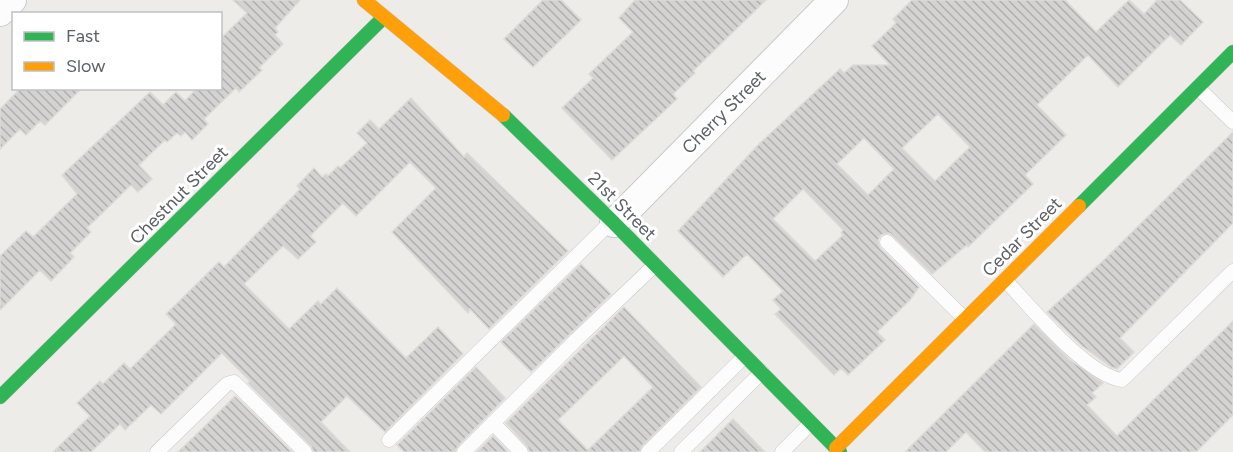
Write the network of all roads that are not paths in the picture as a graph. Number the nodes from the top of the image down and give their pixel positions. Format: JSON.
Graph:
{"nodes":[{"id":1,"x":12,"y":0,"type":"edge"},
{"id":2,"x":364,"y":0,"type":"edge"},
{"id":3,"x":834,"y":0,"type":"edge"},
{"id":4,"x":0,"y":12,"type":"edge"},
{"id":5,"x":383,"y":18,"type":"junction"},
{"id":6,"x":1233,"y":52,"type":"edge"},
{"id":7,"x":1198,"y":88,"type":"junction"},
{"id":8,"x":1233,"y":122,"type":"edge"},
{"id":9,"x":613,"y":222,"type":"junction"},
{"id":10,"x":887,"y":242,"type":"dead end"},
{"id":11,"x":655,"y":265,"type":"junction"},
{"id":12,"x":1233,"y":271,"type":"edge"},
{"id":13,"x":1005,"y":280,"type":"junction"},
{"id":14,"x":965,"y":319,"type":"junction"},
{"id":15,"x":745,"y":356,"type":"junction"},
{"id":16,"x":762,"y":372,"type":"junction"},
{"id":17,"x":0,"y":397,"type":"edge"},
{"id":18,"x":493,"y":423,"type":"junction"},
{"id":19,"x":812,"y":423,"type":"junction"},
{"id":20,"x":390,"y":440,"type":"dead end"},
{"id":21,"x":838,"y":450,"type":"edge"},
{"id":22,"x":157,"y":452,"type":"edge"},
{"id":23,"x":305,"y":452,"type":"edge"},
{"id":24,"x":464,"y":452,"type":"edge"},
{"id":25,"x":521,"y":452,"type":"edge"},
{"id":26,"x":648,"y":452,"type":"edge"},
{"id":27,"x":681,"y":452,"type":"edge"},
{"id":28,"x":782,"y":452,"type":"edge"}],
"edges":[{"from":1,"to":4,"type":"street"},
{"from":2,"to":5,"type":"street","name":"21st Street"},
{"from":3,"to":9,"type":"street","name":"Cherry Street"},
{"from":5,"to":9,"type":"street","name":"21st Street"},
{"from":5,"to":17,"type":"street","name":"Chestnut Street"},
{"from":6,"to":7,"type":"street","name":"Cedar Street"},
{"from":7,"to":8,"type":"lane"},
{"from":7,"to":13,"type":"street","name":"Cedar Street"},
{"from":9,"to":11,"type":"street","name":"21st Street"},
{"from":9,"to":20,"type":"lane"},
{"from":10,"to":14,"type":"lane"},
{"from":11,"to":15,"type":"street","name":"21st Street"},
{"from":11,"to":18,"type":"lane"},
{"from":12,"to":13,"type":"lane"},
{"from":13,"to":14,"type":"street","name":"Cedar Street"},
{"from":14,"to":21,"type":"street","name":"Cedar Street"},
{"from":15,"to":16,"type":"street","name":"21st Street"},
{"from":15,"to":26,"type":"lane"},
{"from":16,"to":19,"type":"street","name":"21st Street"},
{"from":16,"to":27,"type":"lane"},
{"from":18,"to":24,"type":"lane"},
{"from":18,"to":25,"type":"lane"},
{"from":19,"to":21,"type":"street","name":"21st Street"},
{"from":19,"to":28,"type":"lane"},
{"from":22,"to":23,"type":"lane"}]}
